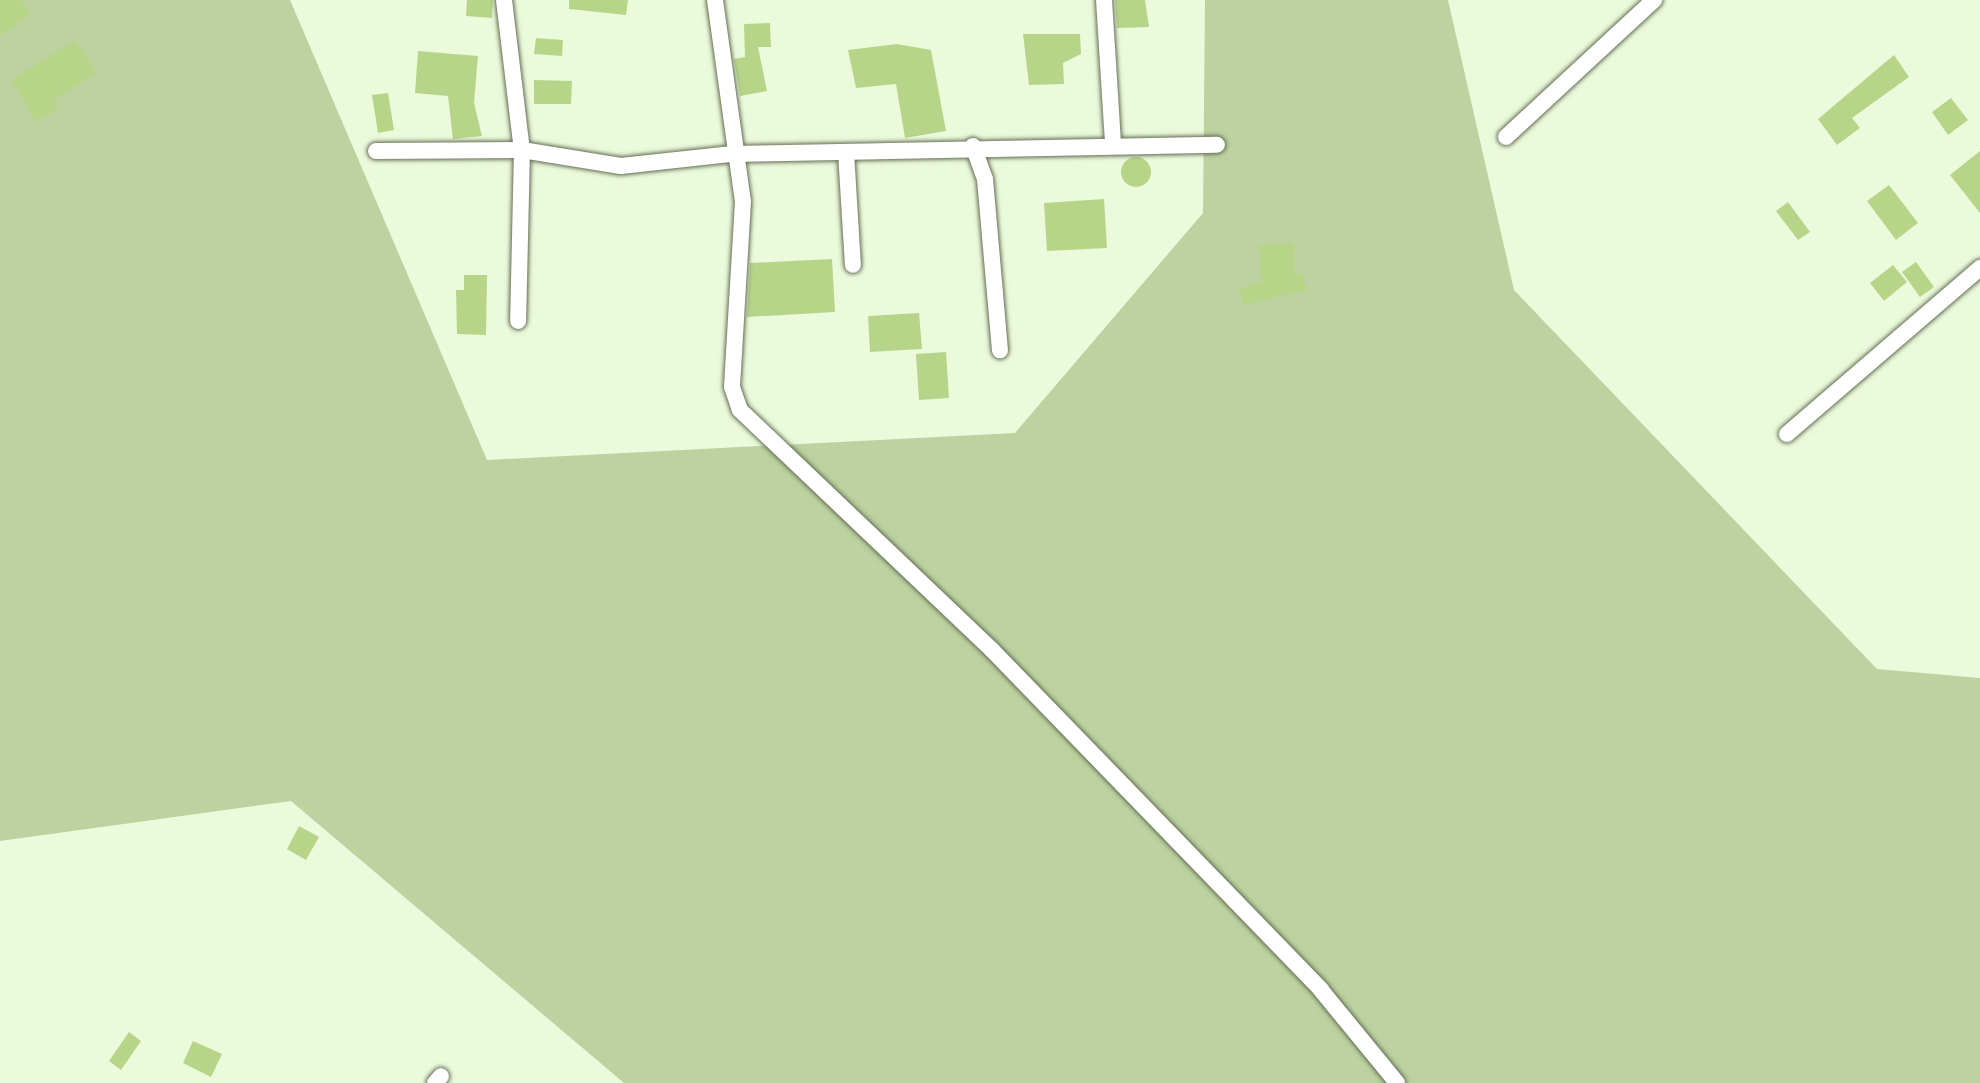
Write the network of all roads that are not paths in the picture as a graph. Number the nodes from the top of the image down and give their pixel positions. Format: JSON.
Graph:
{"nodes":[{"id":1,"x":504,"y":0,"type":"edge"},
{"id":2,"x":715,"y":0,"type":"edge"},
{"id":3,"x":1104,"y":0,"type":"edge"},
{"id":4,"x":1654,"y":0,"type":"edge"},
{"id":5,"x":1506,"y":137,"type":"dead end"},
{"id":6,"x":1113,"y":144,"type":"junction"},
{"id":7,"x":1217,"y":145,"type":"dead end"},
{"id":8,"x":973,"y":146,"type":"junction"},
{"id":9,"x":522,"y":150,"type":"junction"},
{"id":10,"x":376,"y":151,"type":"dead end"},
{"id":11,"x":846,"y":152,"type":"junction"},
{"id":12,"x":732,"y":154,"type":"junction"},
{"id":13,"x":853,"y":265,"type":"dead end"},
{"id":14,"x":1980,"y":268,"type":"edge"},
{"id":15,"x":518,"y":321,"type":"dead end"},
{"id":16,"x":1000,"y":350,"type":"dead end"},
{"id":17,"x":1787,"y":434,"type":"dead end"},
{"id":18,"x":1397,"y":1083,"type":"edge"}],
"edges":[{"from":1,"to":9,"type":"street"},
{"from":2,"to":12,"type":"street"},
{"from":3,"to":6,"type":"street"},
{"from":4,"to":5,"type":"street"},
{"from":6,"to":7,"type":"street"},
{"from":6,"to":8,"type":"street"},
{"from":8,"to":11,"type":"street"},
{"from":8,"to":16,"type":"street"},
{"from":9,"to":10,"type":"street"},
{"from":9,"to":12,"type":"street"},
{"from":9,"to":15,"type":"street"},
{"from":11,"to":12,"type":"street"},
{"from":11,"to":13,"type":"street"},
{"from":12,"to":18,"type":"street"},
{"from":14,"to":17,"type":"street"}]}
